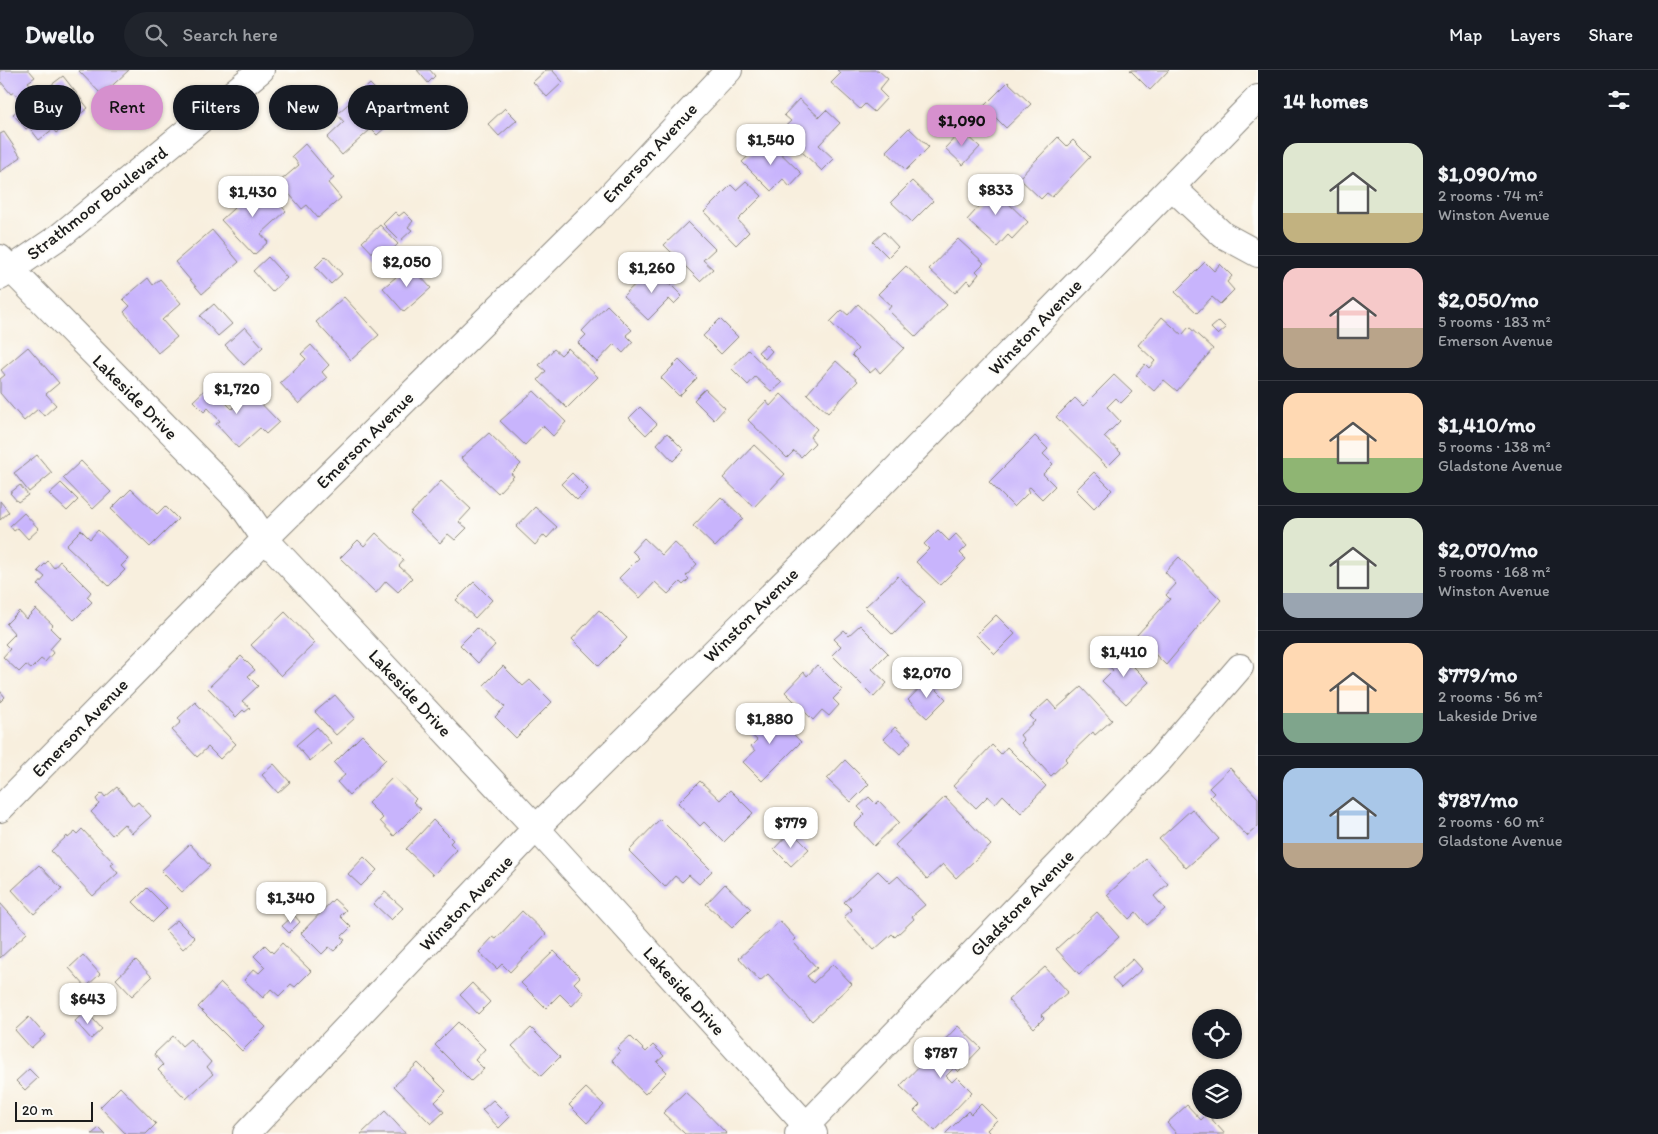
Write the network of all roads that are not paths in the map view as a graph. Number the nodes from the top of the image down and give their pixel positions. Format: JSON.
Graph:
{"nodes":[{"id":1,"x":729,"y":70,"type":"edge"},
{"id":2,"x":258,"y":72,"type":"edge"},
{"id":3,"x":1258,"y":98,"type":"edge"},
{"id":4,"x":1172,"y":187,"type":"junction"},
{"id":5,"x":1258,"y":254,"type":"edge"},
{"id":6,"x":4,"y":268,"type":"edge"},
{"id":7,"x":265,"y":539,"type":"junction"},
{"id":8,"x":1240,"y":667,"type":"dead end"},
{"id":9,"x":0,"y":810,"type":"edge"},
{"id":10,"x":536,"y":828,"type":"junction"},
{"id":11,"x":806,"y":1131,"type":"edge"},
{"id":12,"x":246,"y":1134,"type":"edge"}],
"edges":[{"from":1,"to":7,"type":"street","name":"Emerson Avenue"},
{"from":2,"to":6,"type":"street","name":"Strathmoor Boulevard"},
{"from":3,"to":4,"type":"street","name":"Winston Avenue"},
{"from":4,"to":5,"type":"street"},
{"from":4,"to":10,"type":"street","name":"Winston Avenue"},
{"from":6,"to":7,"type":"street","name":"Lakeside Drive"},
{"from":7,"to":9,"type":"street","name":"Emerson Avenue"},
{"from":7,"to":10,"type":"street","name":"Lakeside Drive"},
{"from":8,"to":11,"type":"street","name":"Gladstone Avenue"},
{"from":10,"to":11,"type":"street","name":"Lakeside Drive"},
{"from":10,"to":12,"type":"street","name":"Winston Avenue"}]}
